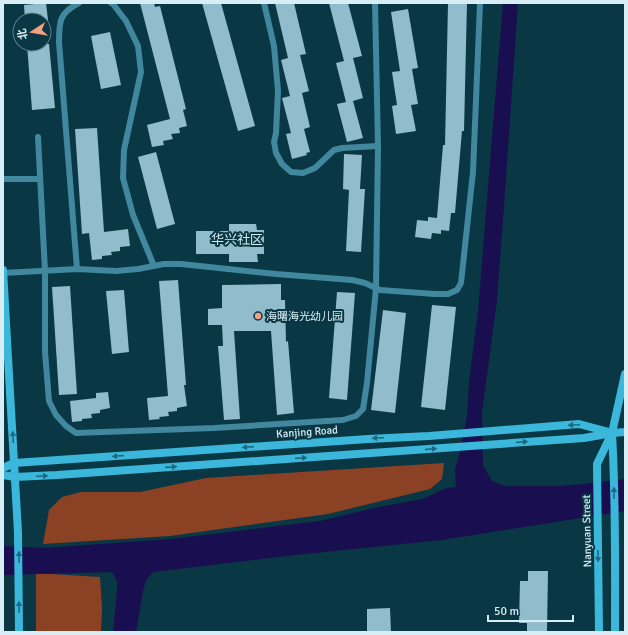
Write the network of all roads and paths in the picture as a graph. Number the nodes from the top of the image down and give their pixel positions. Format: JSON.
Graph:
{"nodes":[{"id":1,"x":79,"y":3,"type":"edge"},
{"id":2,"x":111,"y":3,"type":"edge"},
{"id":3,"x":264,"y":3,"type":"edge"},
{"id":4,"x":375,"y":3,"type":"edge"},
{"id":5,"x":480,"y":3,"type":"edge"},
{"id":6,"x":38,"y":137,"type":"dead end"},
{"id":7,"x":378,"y":146,"type":"junction"},
{"id":8,"x":3,"y":179,"type":"edge"},
{"id":9,"x":40,"y":179,"type":"junction"},
{"id":10,"x":154,"y":266,"type":"junction"},
{"id":11,"x":77,"y":269,"type":"junction"},
{"id":12,"x":3,"y":271,"type":"edge"},
{"id":13,"x":45,"y":271,"type":"junction"},
{"id":14,"x":376,"y":288,"type":"junction"},
{"id":15,"x":625,"y":374,"type":"edge"},
{"id":16,"x":625,"y":432,"type":"edge"},
{"id":17,"x":612,"y":433,"type":"junction"},
{"id":18,"x":14,"y":463,"type":"junction"},
{"id":19,"x":3,"y":468,"type":"edge"},
{"id":20,"x":3,"y":475,"type":"edge"},
{"id":21,"x":15,"y":477,"type":"junction"},
{"id":22,"x":19,"y":632,"type":"edge"},
{"id":23,"x":599,"y":632,"type":"edge"},
{"id":24,"x":615,"y":632,"type":"edge"}],
"edges":[{"from":1,"to":11,"type":"lane"},
{"from":2,"to":10,"type":"lane"},
{"from":3,"to":7,"type":"lane"},
{"from":4,"to":7,"type":"lane"},
{"from":5,"to":14,"type":"lane"},
{"from":6,"to":9,"type":"lane"},
{"from":7,"to":14,"type":"lane"},
{"from":8,"to":9,"type":"lane"},
{"from":9,"to":13,"type":"lane"},
{"from":10,"to":11,"type":"lane"},
{"from":10,"to":14,"type":"lane"},
{"from":11,"to":13,"type":"lane"},
{"from":12,"to":13,"type":"lane"},
{"from":18,"to":12,"type":"main road","one_way":true},
{"from":13,"to":14,"type":"lane"},
{"from":15,"to":17,"type":"main road","name":"Nanyuan Street"},
{"from":16,"to":17,"type":"main road","name":"Kanjing Road"},
{"from":17,"to":18,"type":"main road","name":"Kanjing Road","one_way":true},
{"from":21,"to":17,"type":"main road","name":"Kanjing Road","one_way":true},
{"from":17,"to":23,"type":"main road","name":"Nanyuan Street","one_way":true},
{"from":24,"to":17,"type":"main road","name":"Nanyuan Street","one_way":true},
{"from":18,"to":19,"type":"main road","name":"Kanjing Road"},
{"from":18,"to":21,"type":"main road"},
{"from":20,"to":21,"type":"main road","name":"Kanjing Road"},
{"from":22,"to":21,"type":"main road","one_way":true}]}
